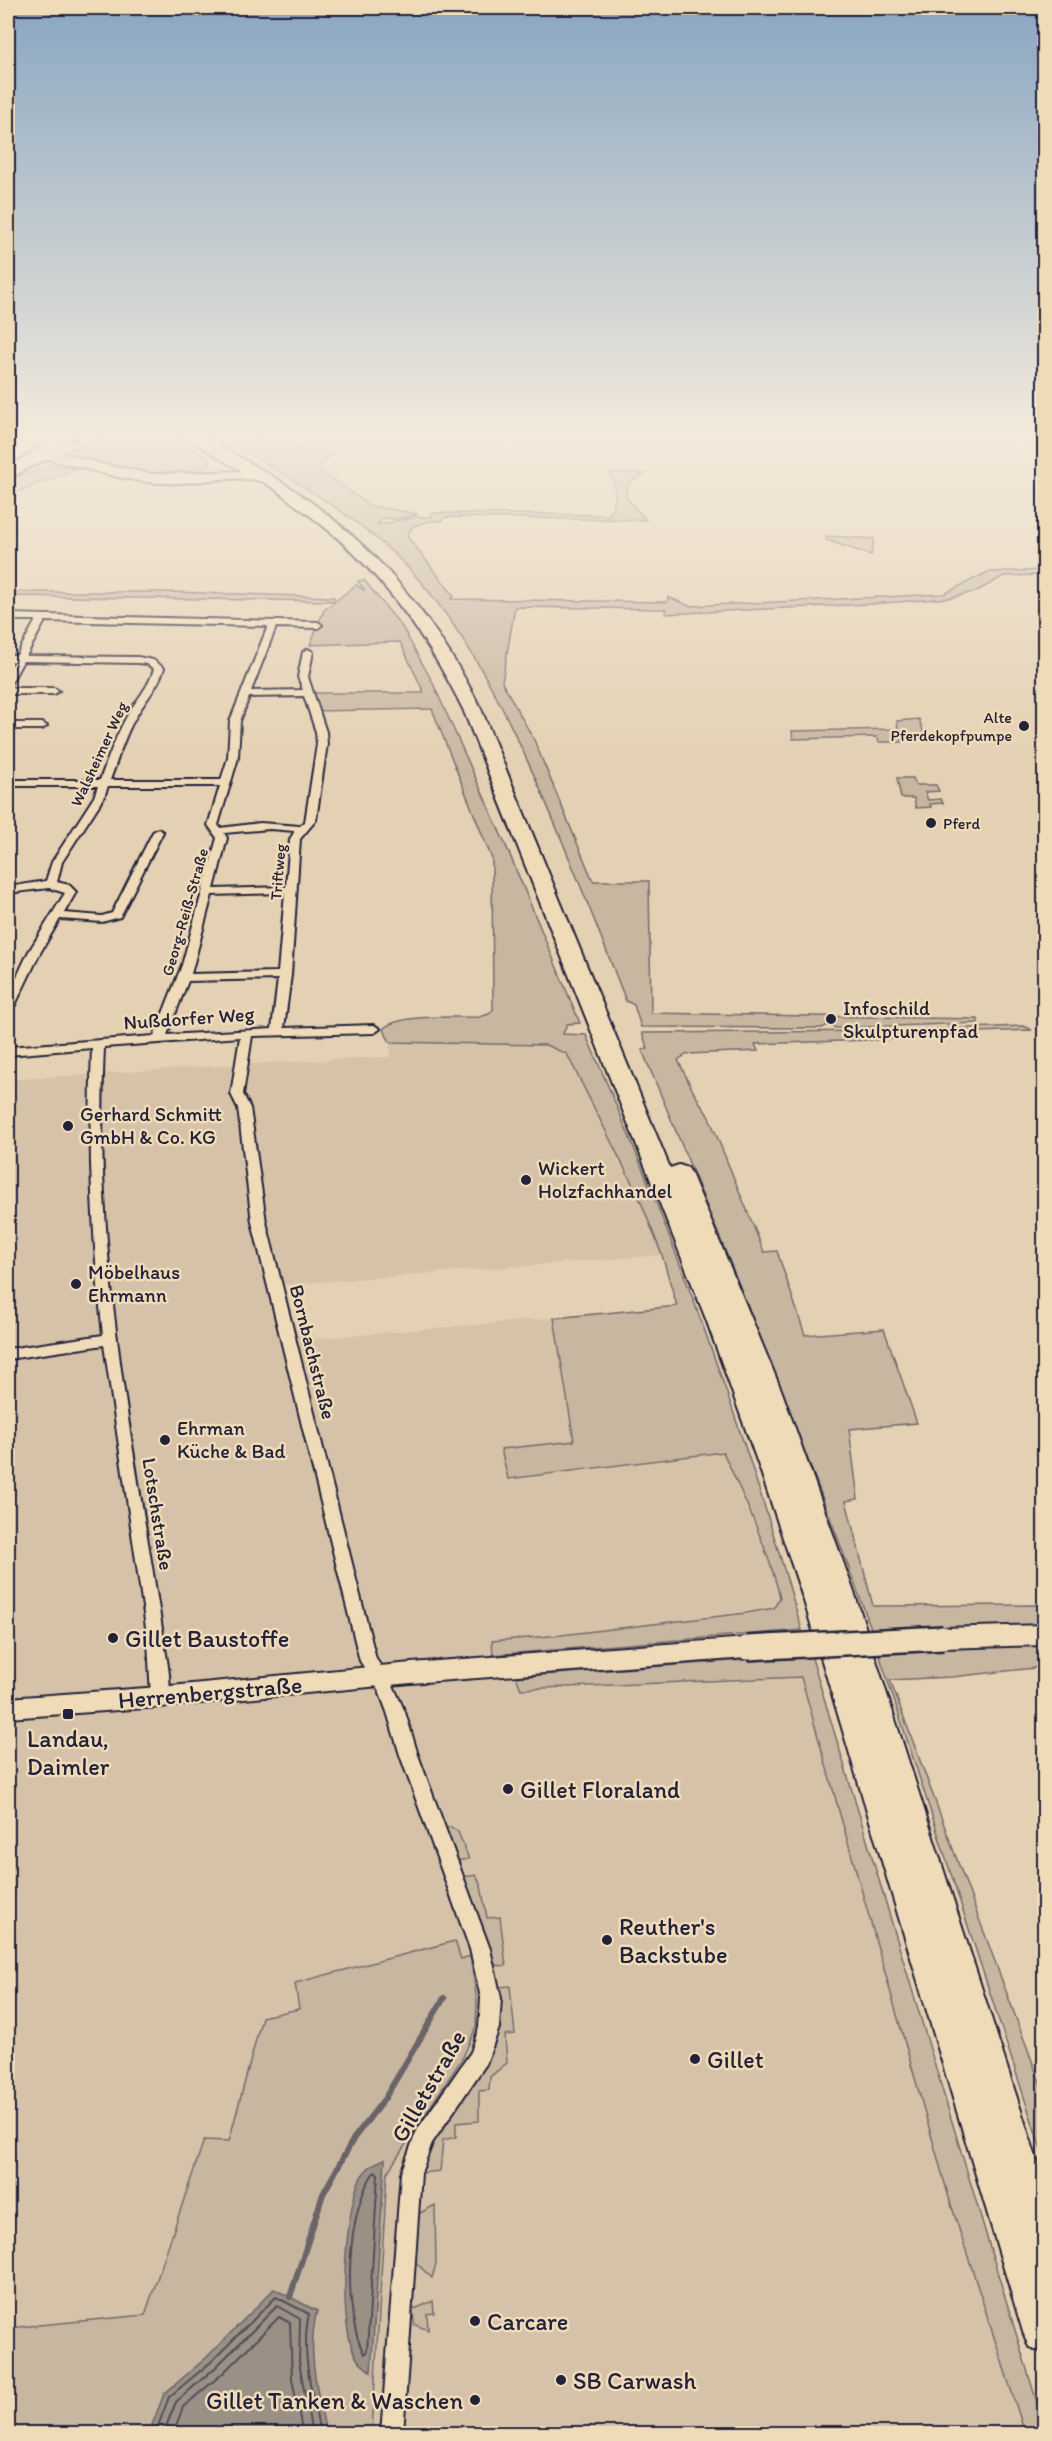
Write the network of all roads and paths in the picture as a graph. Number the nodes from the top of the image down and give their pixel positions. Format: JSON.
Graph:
{"nodes":[{"id":1,"x":358,"y":548,"type":"edge"},
{"id":2,"x":369,"y":548,"type":"edge"},
{"id":3,"x":8,"y":617,"type":"edge"},
{"id":4,"x":42,"y":618,"type":"junction"},
{"id":5,"x":273,"y":624,"type":"junction"},
{"id":6,"x":318,"y":625,"type":"dead end"},
{"id":7,"x":308,"y":652,"type":"dead end"},
{"id":8,"x":8,"y":658,"type":"edge"},
{"id":9,"x":19,"y":658,"type":"junction"},
{"id":10,"x":8,"y":681,"type":"edge"},
{"id":11,"x":8,"y":691,"type":"edge"},
{"id":12,"x":54,"y":692,"type":"dead end"},
{"id":13,"x":307,"y":693,"type":"junction"},
{"id":14,"x":245,"y":694,"type":"junction"},
{"id":15,"x":8,"y":726,"type":"edge"},
{"id":16,"x":42,"y":726,"type":"dead end"},
{"id":17,"x":105,"y":782,"type":"junction"},
{"id":18,"x":8,"y":783,"type":"edge"},
{"id":19,"x":224,"y":783,"type":"junction"},
{"id":20,"x":300,"y":829,"type":"junction"},
{"id":21,"x":219,"y":831,"type":"junction"},
{"id":22,"x":158,"y":832,"type":"dead end"},
{"id":23,"x":51,"y":884,"type":"junction"},
{"id":24,"x":8,"y":890,"type":"edge"},
{"id":25,"x":291,"y":890,"type":"junction"},
{"id":26,"x":208,"y":892,"type":"junction"},
{"id":27,"x":58,"y":916,"type":"junction"},
{"id":28,"x":285,"y":975,"type":"junction"},
{"id":29,"x":183,"y":978,"type":"junction"},
{"id":30,"x":8,"y":1007,"type":"edge"},
{"id":31,"x":374,"y":1029,"type":"dead end"},
{"id":32,"x":277,"y":1032,"type":"junction"},
{"id":33,"x":247,"y":1033,"type":"junction"},
{"id":34,"x":159,"y":1039,"type":"junction"},
{"id":35,"x":98,"y":1044,"type":"junction"},
{"id":36,"x":8,"y":1051,"type":"edge"},
{"id":37,"x":110,"y":1339,"type":"junction"},
{"id":38,"x":8,"y":1354,"type":"edge"},
{"id":39,"x":1044,"y":1635,"type":"edge"},
{"id":40,"x":378,"y":1676,"type":"junction"},
{"id":41,"x":160,"y":1697,"type":"junction"},
{"id":42,"x":8,"y":1708,"type":"edge"},
{"id":43,"x":1044,"y":2243,"type":"edge"},
{"id":44,"x":1044,"y":2332,"type":"edge"},
{"id":45,"x":392,"y":2433,"type":"edge"}],
"edges":[{"from":1,"to":44,"type":"highway"},
{"from":2,"to":43,"type":"highway"},
{"from":3,"to":4,"type":"street"},
{"from":4,"to":5,"type":"street"},
{"from":4,"to":9,"type":"street"},
{"from":5,"to":6,"type":"street"},
{"from":5,"to":14,"type":"street","name":"Georg-Reiß-Straße"},
{"from":7,"to":13,"type":"street","name":"Triftweg"},
{"from":8,"to":9,"type":"street"},
{"from":9,"to":10,"type":"street"},
{"from":9,"to":17,"type":"street","name":"Walsheimer Weg"},
{"from":11,"to":12,"type":"street"},
{"from":13,"to":14,"type":"street"},
{"from":13,"to":20,"type":"street","name":"Triftweg"},
{"from":14,"to":19,"type":"street","name":"Georg-Reiß-Straße"},
{"from":15,"to":16,"type":"street"},
{"from":17,"to":18,"type":"street"},
{"from":17,"to":19,"type":"street"},
{"from":17,"to":23,"type":"street","name":"Walsheimer Weg"},
{"from":19,"to":21,"type":"street","name":"Georg-Reiß-Straße"},
{"from":20,"to":21,"type":"street"},
{"from":20,"to":25,"type":"street","name":"Triftweg"},
{"from":21,"to":26,"type":"street","name":"Georg-Reiß-Straße"},
{"from":22,"to":27,"type":"street"},
{"from":23,"to":24,"type":"street"},
{"from":23,"to":27,"type":"street"},
{"from":25,"to":26,"type":"street"},
{"from":25,"to":28,"type":"street","name":"Triftweg"},
{"from":26,"to":29,"type":"street","name":"Georg-Reiß-Straße"},
{"from":27,"to":30,"type":"street"},
{"from":28,"to":29,"type":"street"},
{"from":28,"to":32,"type":"street","name":"Triftweg"},
{"from":29,"to":34,"type":"street","name":"Georg-Reiß-Straße"},
{"from":31,"to":32,"type":"street","name":"Nußdorfer Weg"},
{"from":32,"to":33,"type":"street","name":"Nußdorfer Weg"},
{"from":33,"to":34,"type":"street","name":"Nußdorfer Weg"},
{"from":33,"to":40,"type":"street","name":"Bornbachstraße"},
{"from":34,"to":35,"type":"street","name":"Nußdorfer Weg"},
{"from":35,"to":36,"type":"street","name":"Nußdorfer Weg"},
{"from":35,"to":37,"type":"street","name":"Lotschstraße"},
{"from":37,"to":38,"type":"street"},
{"from":37,"to":41,"type":"street","name":"Lotschstraße"},
{"from":39,"to":40,"type":"main road","name":"Herrenbergstraße","bridge":true},
{"from":40,"to":41,"type":"main road","name":"Herrenbergstraße"},
{"from":40,"to":45,"type":"street","name":"Gilletstraße"},
{"from":41,"to":42,"type":"main road","name":"Herrenbergstraße"}]}
